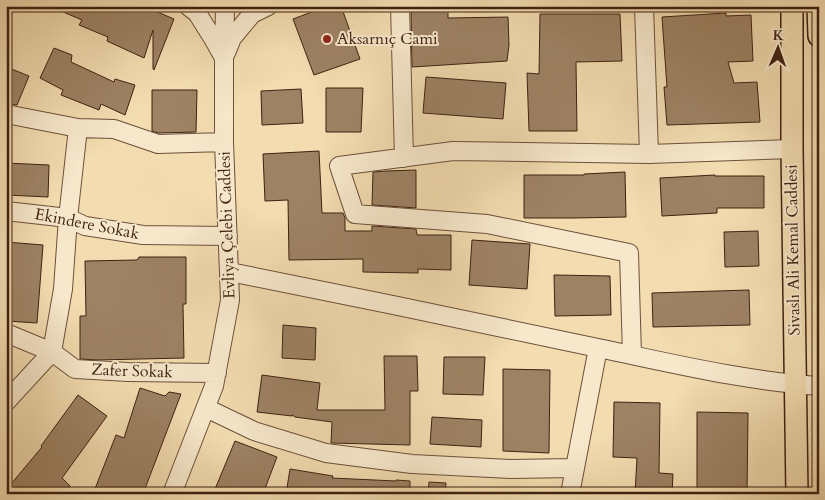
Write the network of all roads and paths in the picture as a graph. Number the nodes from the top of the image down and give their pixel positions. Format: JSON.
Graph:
{"nodes":[{"id":1,"x":188,"y":6,"type":"edge"},
{"id":2,"x":225,"y":6,"type":"edge"},
{"id":3,"x":268,"y":6,"type":"edge"},
{"id":4,"x":400,"y":6,"type":"edge"},
{"id":5,"x":644,"y":6,"type":"edge"},
{"id":6,"x":792,"y":6,"type":"edge"},
{"id":7,"x":818,"y":6,"type":"edge"},
{"id":8,"x":819,"y":36,"type":"edge"},
{"id":9,"x":224,"y":58,"type":"junction"},
{"id":10,"x":6,"y":114,"type":"edge"},
{"id":11,"x":78,"y":128,"type":"junction"},
{"id":12,"x":224,"y":142,"type":"junction"},
{"id":13,"x":792,"y":149,"type":"junction"},
{"id":14,"x":648,"y":154,"type":"junction"},
{"id":15,"x":404,"y":158,"type":"junction"},
{"id":16,"x":6,"y":211,"type":"edge"},
{"id":17,"x":68,"y":218,"type":"junction"},
{"id":18,"x":228,"y":236,"type":"junction"},
{"id":19,"x":230,"y":272,"type":"junction"},
{"id":20,"x":6,"y":333,"type":"edge"},
{"id":21,"x":598,"y":348,"type":"junction"},
{"id":22,"x":52,"y":352,"type":"junction"},
{"id":23,"x":632,"y":355,"type":"junction"},
{"id":24,"x":217,"y":373,"type":"junction"},
{"id":25,"x":796,"y":385,"type":"junction"},
{"id":26,"x":819,"y":386,"type":"edge"},
{"id":27,"x":6,"y":402,"type":"edge"},
{"id":28,"x":206,"y":408,"type":"junction"},
{"id":29,"x":575,"y":468,"type":"junction"},
{"id":30,"x":172,"y":494,"type":"edge"},
{"id":31,"x":570,"y":494,"type":"edge"},
{"id":32,"x":797,"y":494,"type":"edge"}],
"edges":[{"from":1,"to":9,"type":"street"},
{"from":2,"to":9,"type":"street","name":"Evliya Çelebi Caddesi"},
{"from":3,"to":9,"type":"street"},
{"from":4,"to":15,"type":"street"},
{"from":5,"to":14,"type":"street"},
{"from":6,"to":13,"type":"main road","name":"Sivaslı Ali Kemal Caddesi"},
{"from":7,"to":8,"type":"main road"},
{"from":9,"to":12,"type":"street","name":"Evliya Çelebi Caddesi"},
{"from":10,"to":11,"type":"street"},
{"from":11,"to":12,"type":"street"},
{"from":11,"to":17,"type":"street"},
{"from":12,"to":18,"type":"street","name":"Evliya Çelebi Caddesi"},
{"from":13,"to":14,"type":"street"},
{"from":13,"to":25,"type":"main road","name":"Sivaslı Ali Kemal Caddesi"},
{"from":14,"to":15,"type":"street"},
{"from":15,"to":23,"type":"street"},
{"from":16,"to":17,"type":"street","name":"Ekindere Sokak"},
{"from":17,"to":18,"type":"street","name":"Ekindere Sokak"},
{"from":17,"to":22,"type":"street"},
{"from":18,"to":19,"type":"street","name":"Evliya Çelebi Caddesi"},
{"from":19,"to":21,"type":"street"},
{"from":19,"to":24,"type":"street","name":"Evliya Çelebi Caddesi"},
{"from":20,"to":22,"type":"street","name":"Zafer Sokak"},
{"from":21,"to":23,"type":"street"},
{"from":21,"to":29,"type":"street"},
{"from":22,"to":24,"type":"street","name":"Zafer Sokak"},
{"from":22,"to":27,"type":"street"},
{"from":23,"to":25,"type":"street"},
{"from":24,"to":28,"type":"street","name":"Evliya Çelebi Caddesi"},
{"from":25,"to":26,"type":"street"},
{"from":25,"to":32,"type":"main road","name":"Sivaslı Ali Kemal Caddesi"},
{"from":28,"to":29,"type":"street"},
{"from":28,"to":30,"type":"street","name":"Evliya Çelebi Caddesi"},
{"from":29,"to":31,"type":"street"}]}
